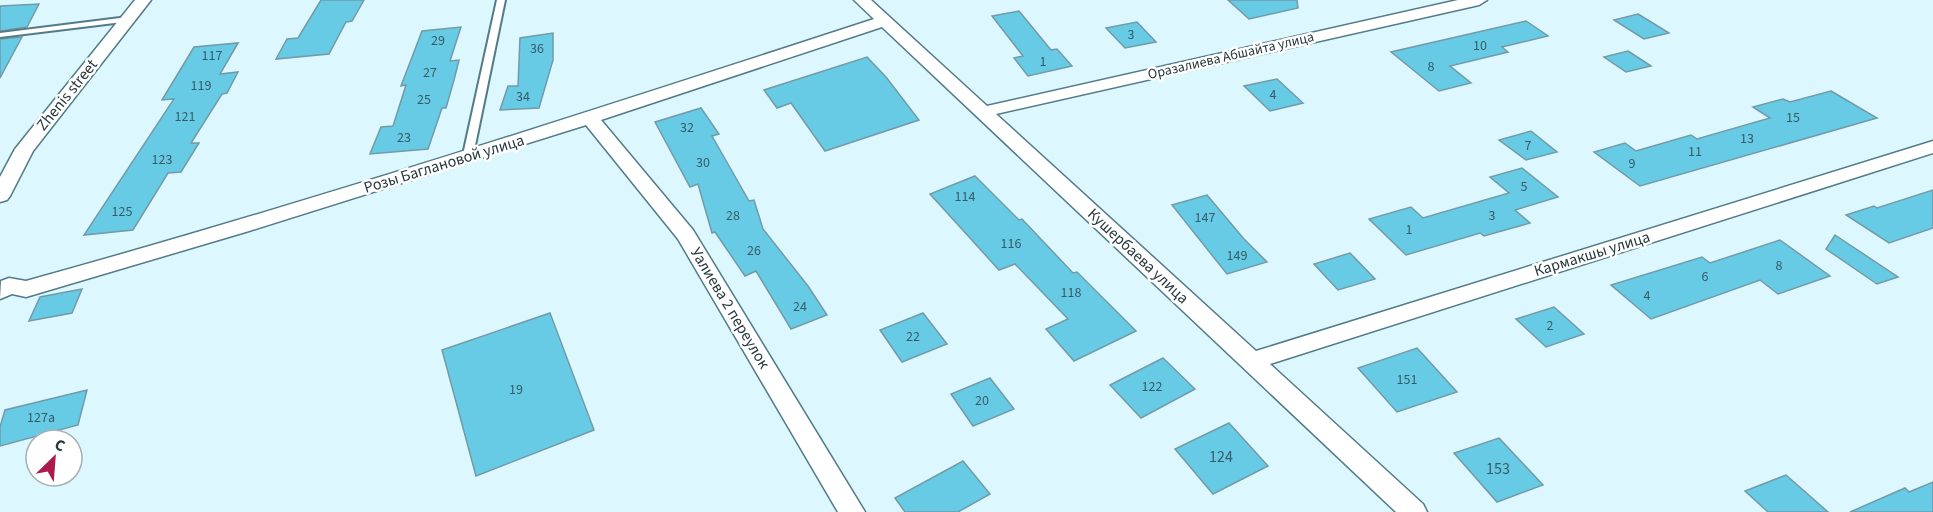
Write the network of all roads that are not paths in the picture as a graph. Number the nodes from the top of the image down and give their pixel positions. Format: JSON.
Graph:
{"nodes":[{"id":1,"x":143,"y":0,"type":"edge"},
{"id":2,"x":501,"y":0,"type":"edge"},
{"id":3,"x":862,"y":0,"type":"edge"},
{"id":4,"x":1479,"y":0,"type":"edge"},
{"id":5,"x":128,"y":19,"type":"junction"},
{"id":6,"x":885,"y":21,"type":"junction"},
{"id":7,"x":0,"y":36,"type":"edge"},
{"id":8,"x":983,"y":112,"type":"junction"},
{"id":9,"x":590,"y":118,"type":"junction"},
{"id":10,"x":1933,"y":147,"type":"edge"},
{"id":11,"x":468,"y":155,"type":"junction"},
{"id":12,"x":0,"y":196,"type":"edge"},
{"id":13,"x":0,"y":291,"type":"edge"},
{"id":14,"x":1251,"y":361,"type":"junction"},
{"id":15,"x":852,"y":512,"type":"edge"},
{"id":16,"x":1414,"y":512,"type":"edge"}],
"edges":[{"from":1,"to":5,"type":"street","name":"Zhenis street"},
{"from":2,"to":11,"type":"lane"},
{"from":3,"to":6,"type":"street","name":"Кушербаева улица"},
{"from":4,"to":8,"type":"street","name":"Оразалиева Абшайта улица"},
{"from":5,"to":7,"type":"lane"},
{"from":5,"to":12,"type":"street","name":"Zhenis street"},
{"from":6,"to":8,"type":"street","name":"Кушербаева улица"},
{"from":6,"to":9,"type":"street","name":"Розы Баглановой улица"},
{"from":8,"to":14,"type":"street","name":"Кушербаева улица"},
{"from":9,"to":11,"type":"street","name":"Розы Баглановой улица"},
{"from":9,"to":15,"type":"street","name":"Уалиева 2 переулок"},
{"from":10,"to":14,"type":"street","name":"Кармакшы улица"},
{"from":11,"to":13,"type":"street","name":"Розы Баглановой улица"},
{"from":14,"to":16,"type":"street","name":"Кушербаева улица"}]}
